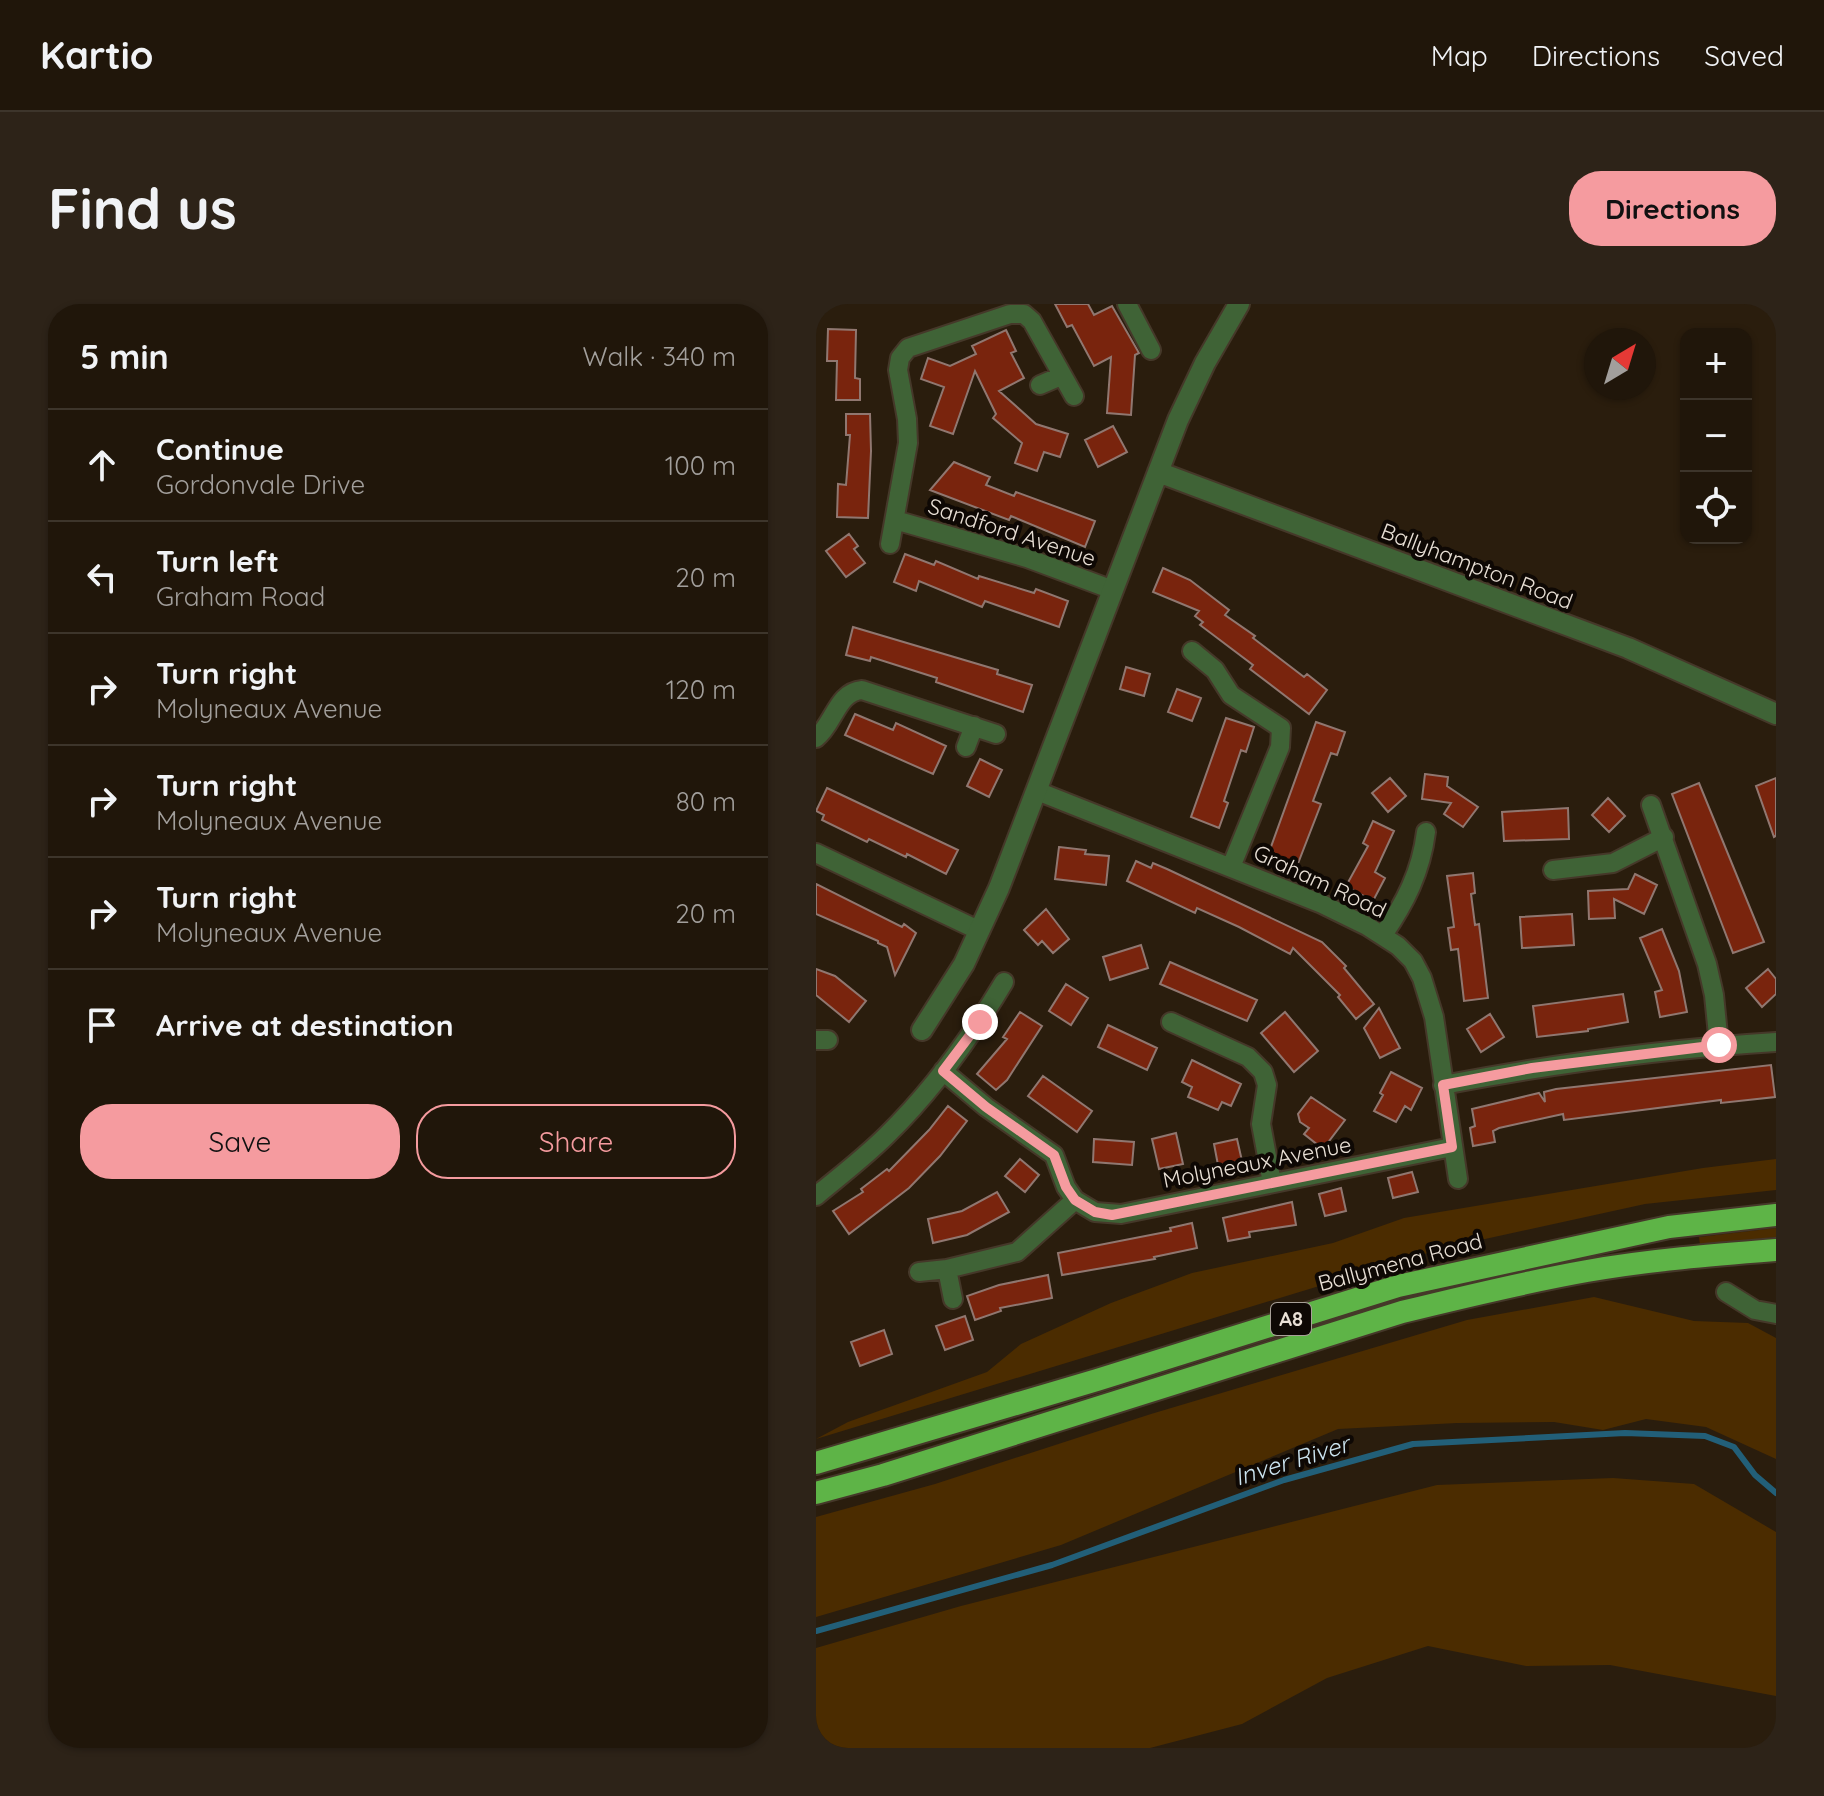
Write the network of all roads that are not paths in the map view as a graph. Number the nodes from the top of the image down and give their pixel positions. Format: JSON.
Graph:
{"nodes":[{"id":1,"x":1127,"y":304,"type":"edge"},
{"id":2,"x":1239,"y":304,"type":"edge"},
{"id":3,"x":1151,"y":350,"type":"dead end"},
{"id":4,"x":1061,"y":376,"type":"junction"},
{"id":5,"x":1040,"y":385,"type":"dead end"},
{"id":6,"x":1074,"y":396,"type":"dead end"},
{"id":7,"x":1158,"y":472,"type":"junction"},
{"id":8,"x":895,"y":520,"type":"junction"},
{"id":9,"x":890,"y":544,"type":"dead end"},
{"id":10,"x":1113,"y":590,"type":"junction"},
{"id":11,"x":1192,"y":651,"type":"dead end"},
{"id":12,"x":1776,"y":714,"type":"edge"},
{"id":13,"x":974,"y":726,"type":"junction"},
{"id":14,"x":996,"y":734,"type":"dead end"},
{"id":15,"x":816,"y":738,"type":"edge"},
{"id":16,"x":966,"y":747,"type":"dead end"},
{"id":17,"x":1037,"y":791,"type":"junction"},
{"id":18,"x":1651,"y":805,"type":"dead end"},
{"id":19,"x":1426,"y":832,"type":"dead end"},
{"id":20,"x":1664,"y":837,"type":"junction"},
{"id":21,"x":816,"y":853,"type":"edge"},
{"id":22,"x":1231,"y":867,"type":"junction"},
{"id":23,"x":1553,"y":870,"type":"dead end"},
{"id":24,"x":980,"y":931,"type":"junction"},
{"id":25,"x":1383,"y":935,"type":"junction"},
{"id":26,"x":1004,"y":982,"type":"dead end"},
{"id":27,"x":1171,"y":1022,"type":"dead end"},
{"id":28,"x":922,"y":1030,"type":"dead end"},
{"id":29,"x":1776,"y":1042,"type":"edge"},
{"id":30,"x":1719,"y":1045,"type":"junction"},
{"id":31,"x":943,"y":1071,"type":"junction"},
{"id":32,"x":1443,"y":1085,"type":"junction"},
{"id":33,"x":1452,"y":1147,"type":"junction"},
{"id":34,"x":1458,"y":1179,"type":"dead end"},
{"id":35,"x":1272,"y":1183,"type":"junction"},
{"id":36,"x":816,"y":1196,"type":"edge"},
{"id":37,"x":1075,"y":1200,"type":"junction"},
{"id":38,"x":1776,"y":1215,"type":"edge"},
{"id":39,"x":1776,"y":1250,"type":"edge"},
{"id":40,"x":947,"y":1269,"type":"junction"},
{"id":41,"x":919,"y":1272,"type":"dead end"},
{"id":42,"x":1726,"y":1292,"type":"dead end"},
{"id":43,"x":953,"y":1299,"type":"dead end"},
{"id":44,"x":1776,"y":1314,"type":"edge"},
{"id":45,"x":816,"y":1463,"type":"edge"},
{"id":46,"x":816,"y":1493,"type":"edge"}],
"edges":[{"from":1,"to":3,"type":"street"},
{"from":2,"to":7,"type":"street"},
{"from":4,"to":5,"type":"street"},
{"from":4,"to":6,"type":"street","name":"Sandford Avenue"},
{"from":4,"to":8,"type":"street","name":"Sandford Avenue"},
{"from":7,"to":10,"type":"street"},
{"from":7,"to":12,"type":"street","name":"Ballyhampton Road"},
{"from":8,"to":9,"type":"street","name":"Sandford Avenue"},
{"from":8,"to":10,"type":"street","name":"Sandford Avenue"},
{"from":10,"to":17,"type":"street"},
{"from":11,"to":22,"type":"street"},
{"from":13,"to":14,"type":"street"},
{"from":13,"to":15,"type":"street"},
{"from":13,"to":16,"type":"street"},
{"from":17,"to":22,"type":"street","name":"Graham Road"},
{"from":17,"to":24,"type":"street"},
{"from":18,"to":20,"type":"street"},
{"from":19,"to":25,"type":"street"},
{"from":20,"to":23,"type":"street"},
{"from":20,"to":30,"type":"street"},
{"from":21,"to":24,"type":"street"},
{"from":22,"to":25,"type":"street","name":"Graham Road"},
{"from":24,"to":28,"type":"street"},
{"from":25,"to":32,"type":"street","name":"Graham Road"},
{"from":26,"to":31,"type":"street"},
{"from":27,"to":35,"type":"street"},
{"from":29,"to":30,"type":"street"},
{"from":30,"to":32,"type":"street"},
{"from":31,"to":36,"type":"street"},
{"from":31,"to":37,"type":"street"},
{"from":32,"to":33,"type":"street","name":"Graham Road"},
{"from":33,"to":34,"type":"street","name":"Graham Road"},
{"from":33,"to":35,"type":"street","name":"Molyneaux Avenue"},
{"from":35,"to":37,"type":"street","name":"Molyneaux Avenue"},
{"from":37,"to":40,"type":"street"},
{"from":38,"to":45,"type":"highway","name":"Ballymena Road","number":"A8"},
{"from":39,"to":46,"type":"highway","number":"A8"},
{"from":40,"to":41,"type":"street"},
{"from":40,"to":43,"type":"street"},
{"from":42,"to":44,"type":"street"}]}
